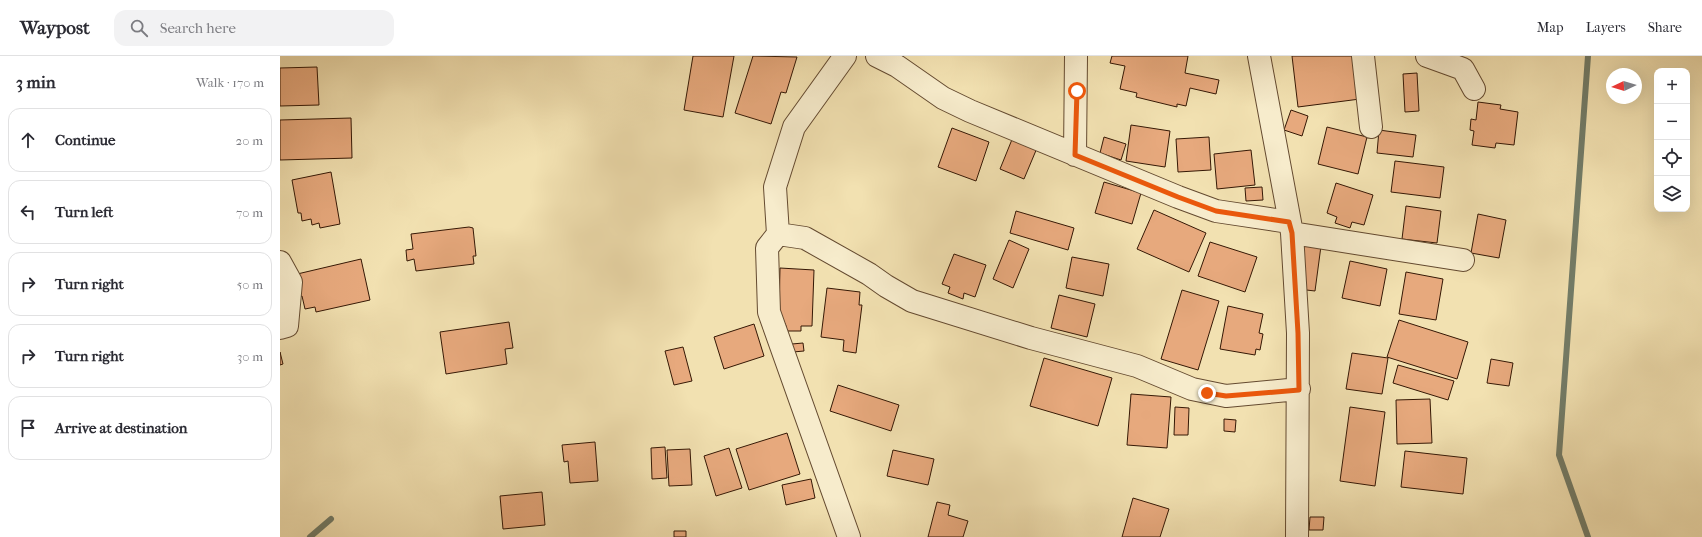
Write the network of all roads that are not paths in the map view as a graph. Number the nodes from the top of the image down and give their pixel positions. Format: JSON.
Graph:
{"nodes":[{"id":1,"x":845,"y":56,"type":"edge"},
{"id":2,"x":877,"y":56,"type":"edge"},
{"id":3,"x":1076,"y":56,"type":"edge"},
{"id":4,"x":1260,"y":56,"type":"edge"},
{"id":5,"x":1363,"y":56,"type":"edge"},
{"id":6,"x":1427,"y":56,"type":"edge"},
{"id":7,"x":1474,"y":89,"type":"dead end"},
{"id":8,"x":1371,"y":127,"type":"dead end"},
{"id":9,"x":1075,"y":155,"type":"junction"},
{"id":10,"x":1291,"y":227,"type":"junction"},
{"id":11,"x":778,"y":234,"type":"junction"},
{"id":12,"x":1462,"y":260,"type":"dead end"},
{"id":13,"x":280,"y":262,"type":"edge"},
{"id":14,"x":280,"y":328,"type":"edge"},
{"id":15,"x":1299,"y":390,"type":"junction"},
{"id":16,"x":849,"y":537,"type":"edge"},
{"id":17,"x":1297,"y":537,"type":"edge"}],
"edges":[{"from":1,"to":11,"type":"street"},
{"from":2,"to":9,"type":"street"},
{"from":3,"to":9,"type":"street"},
{"from":4,"to":10,"type":"street"},
{"from":5,"to":8,"type":"street"},
{"from":6,"to":7,"type":"street"},
{"from":9,"to":10,"type":"street"},
{"from":10,"to":12,"type":"street"},
{"from":10,"to":15,"type":"street"},
{"from":11,"to":15,"type":"street"},
{"from":11,"to":16,"type":"street"},
{"from":13,"to":14,"type":"street"},
{"from":15,"to":17,"type":"street"}]}
